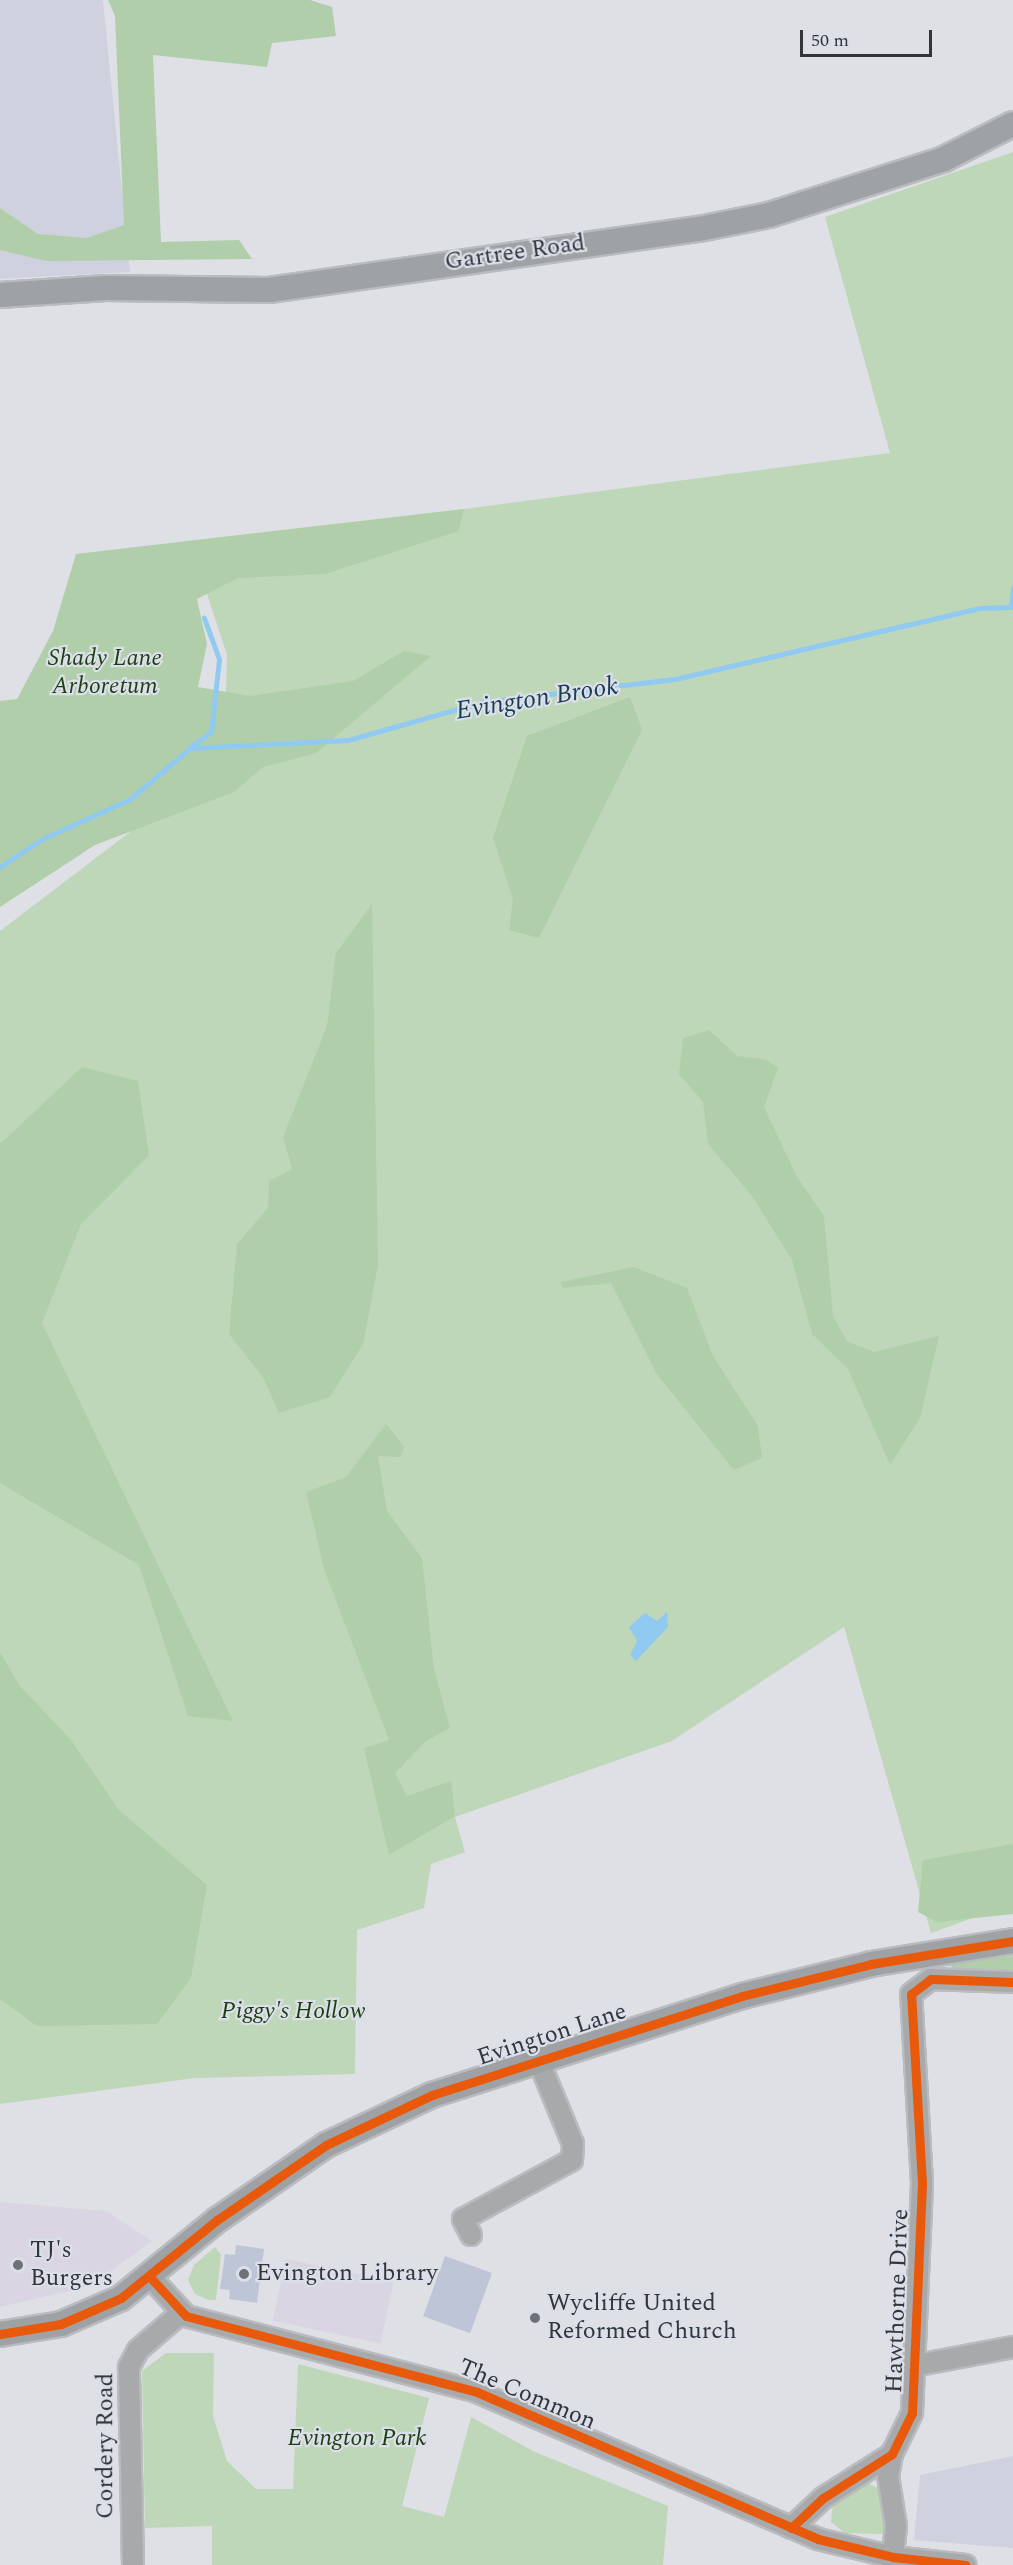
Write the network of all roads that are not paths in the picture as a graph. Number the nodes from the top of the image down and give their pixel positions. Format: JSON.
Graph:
{"nodes":[{"id":1,"x":1013,"y":124,"type":"edge"},
{"id":2,"x":0,"y":295,"type":"edge"},
{"id":3,"x":1013,"y":1941,"type":"edge"},
{"id":4,"x":1013,"y":1982,"type":"edge"},
{"id":5,"x":538,"y":2059,"type":"junction"},
{"id":6,"x":471,"y":2235,"type":"dead end"},
{"id":7,"x":150,"y":2277,"type":"junction"},
{"id":8,"x":181,"y":2313,"type":"junction"},
{"id":9,"x":0,"y":2334,"type":"edge"},
{"id":10,"x":1013,"y":2347,"type":"edge"},
{"id":11,"x":918,"y":2366,"type":"junction"},
{"id":12,"x":892,"y":2454,"type":"junction"},
{"id":13,"x":791,"y":2528,"type":"junction"},
{"id":14,"x":893,"y":2557,"type":"junction"},
{"id":15,"x":133,"y":2565,"type":"edge"},
{"id":16,"x":966,"y":2565,"type":"edge"}],
"edges":[{"from":1,"to":2,"type":"main road","name":"Gartree Road"},
{"from":3,"to":5,"type":"main road","name":"Evington Lane"},
{"from":4,"to":11,"type":"street","name":"Hawthorne Drive"},
{"from":5,"to":6,"type":"street"},
{"from":5,"to":7,"type":"main road","name":"Evington Lane"},
{"from":7,"to":8,"type":"street"},
{"from":7,"to":9,"type":"main road","name":"Evington Lane"},
{"from":8,"to":13,"type":"street","name":"The Common"},
{"from":8,"to":15,"type":"street","name":"Cordery Road"},
{"from":10,"to":11,"type":"street"},
{"from":11,"to":12,"type":"street","name":"Hawthorne Drive"},
{"from":12,"to":13,"type":"street","name":"Hawthorne Drive"},
{"from":12,"to":14,"type":"street","name":"Hawthorne Drive"},
{"from":13,"to":14,"type":"street","name":"The Common"},
{"from":14,"to":16,"type":"street","name":"The Common"}]}
